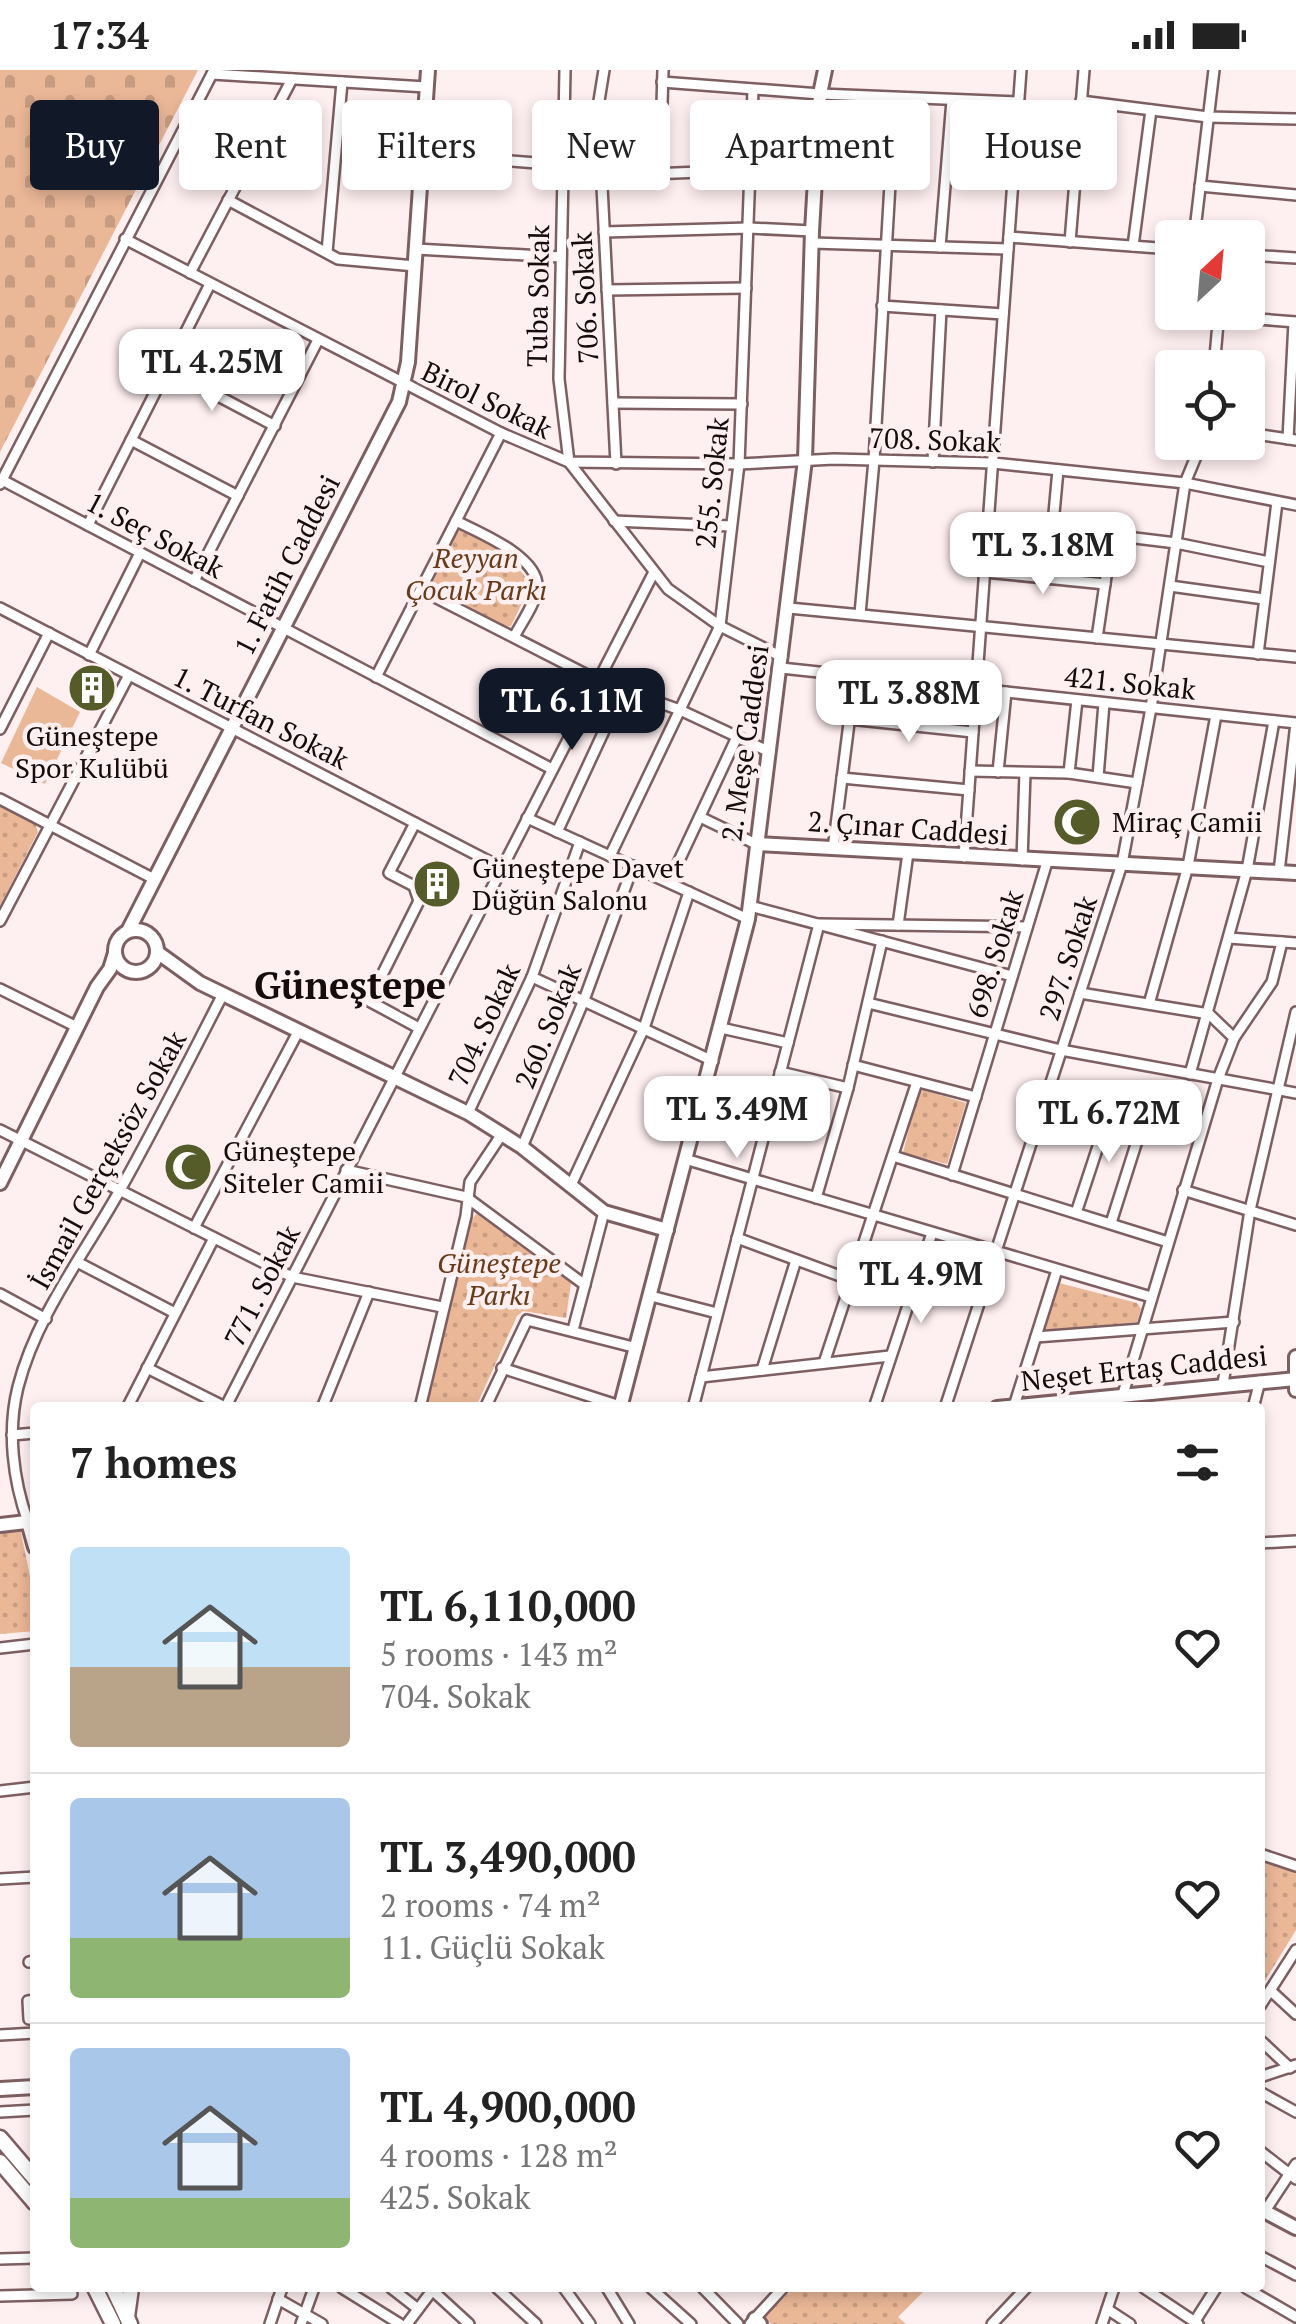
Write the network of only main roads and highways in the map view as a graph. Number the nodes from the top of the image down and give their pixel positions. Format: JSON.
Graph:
{"nodes":[{"id":1,"x":0,"y":2138,"type":"edge"},
{"id":2,"x":0,"y":2162,"type":"edge"},
{"id":3,"x":28,"y":2183,"type":"edge"},
{"id":4,"x":98,"y":2292,"type":"edge"},
{"id":5,"x":114,"y":2292,"type":"edge"},
{"id":6,"x":130,"y":2292,"type":"edge"},
{"id":7,"x":124,"y":2322,"type":"edge"}],
"edges":[{"from":1,"to":3,"type":"main road"},
{"from":2,"to":3,"type":"main road"},
{"from":4,"to":7,"type":"main road"},
{"from":5,"to":7,"type":"main road"},
{"from":6,"to":7,"type":"main road"}]}
